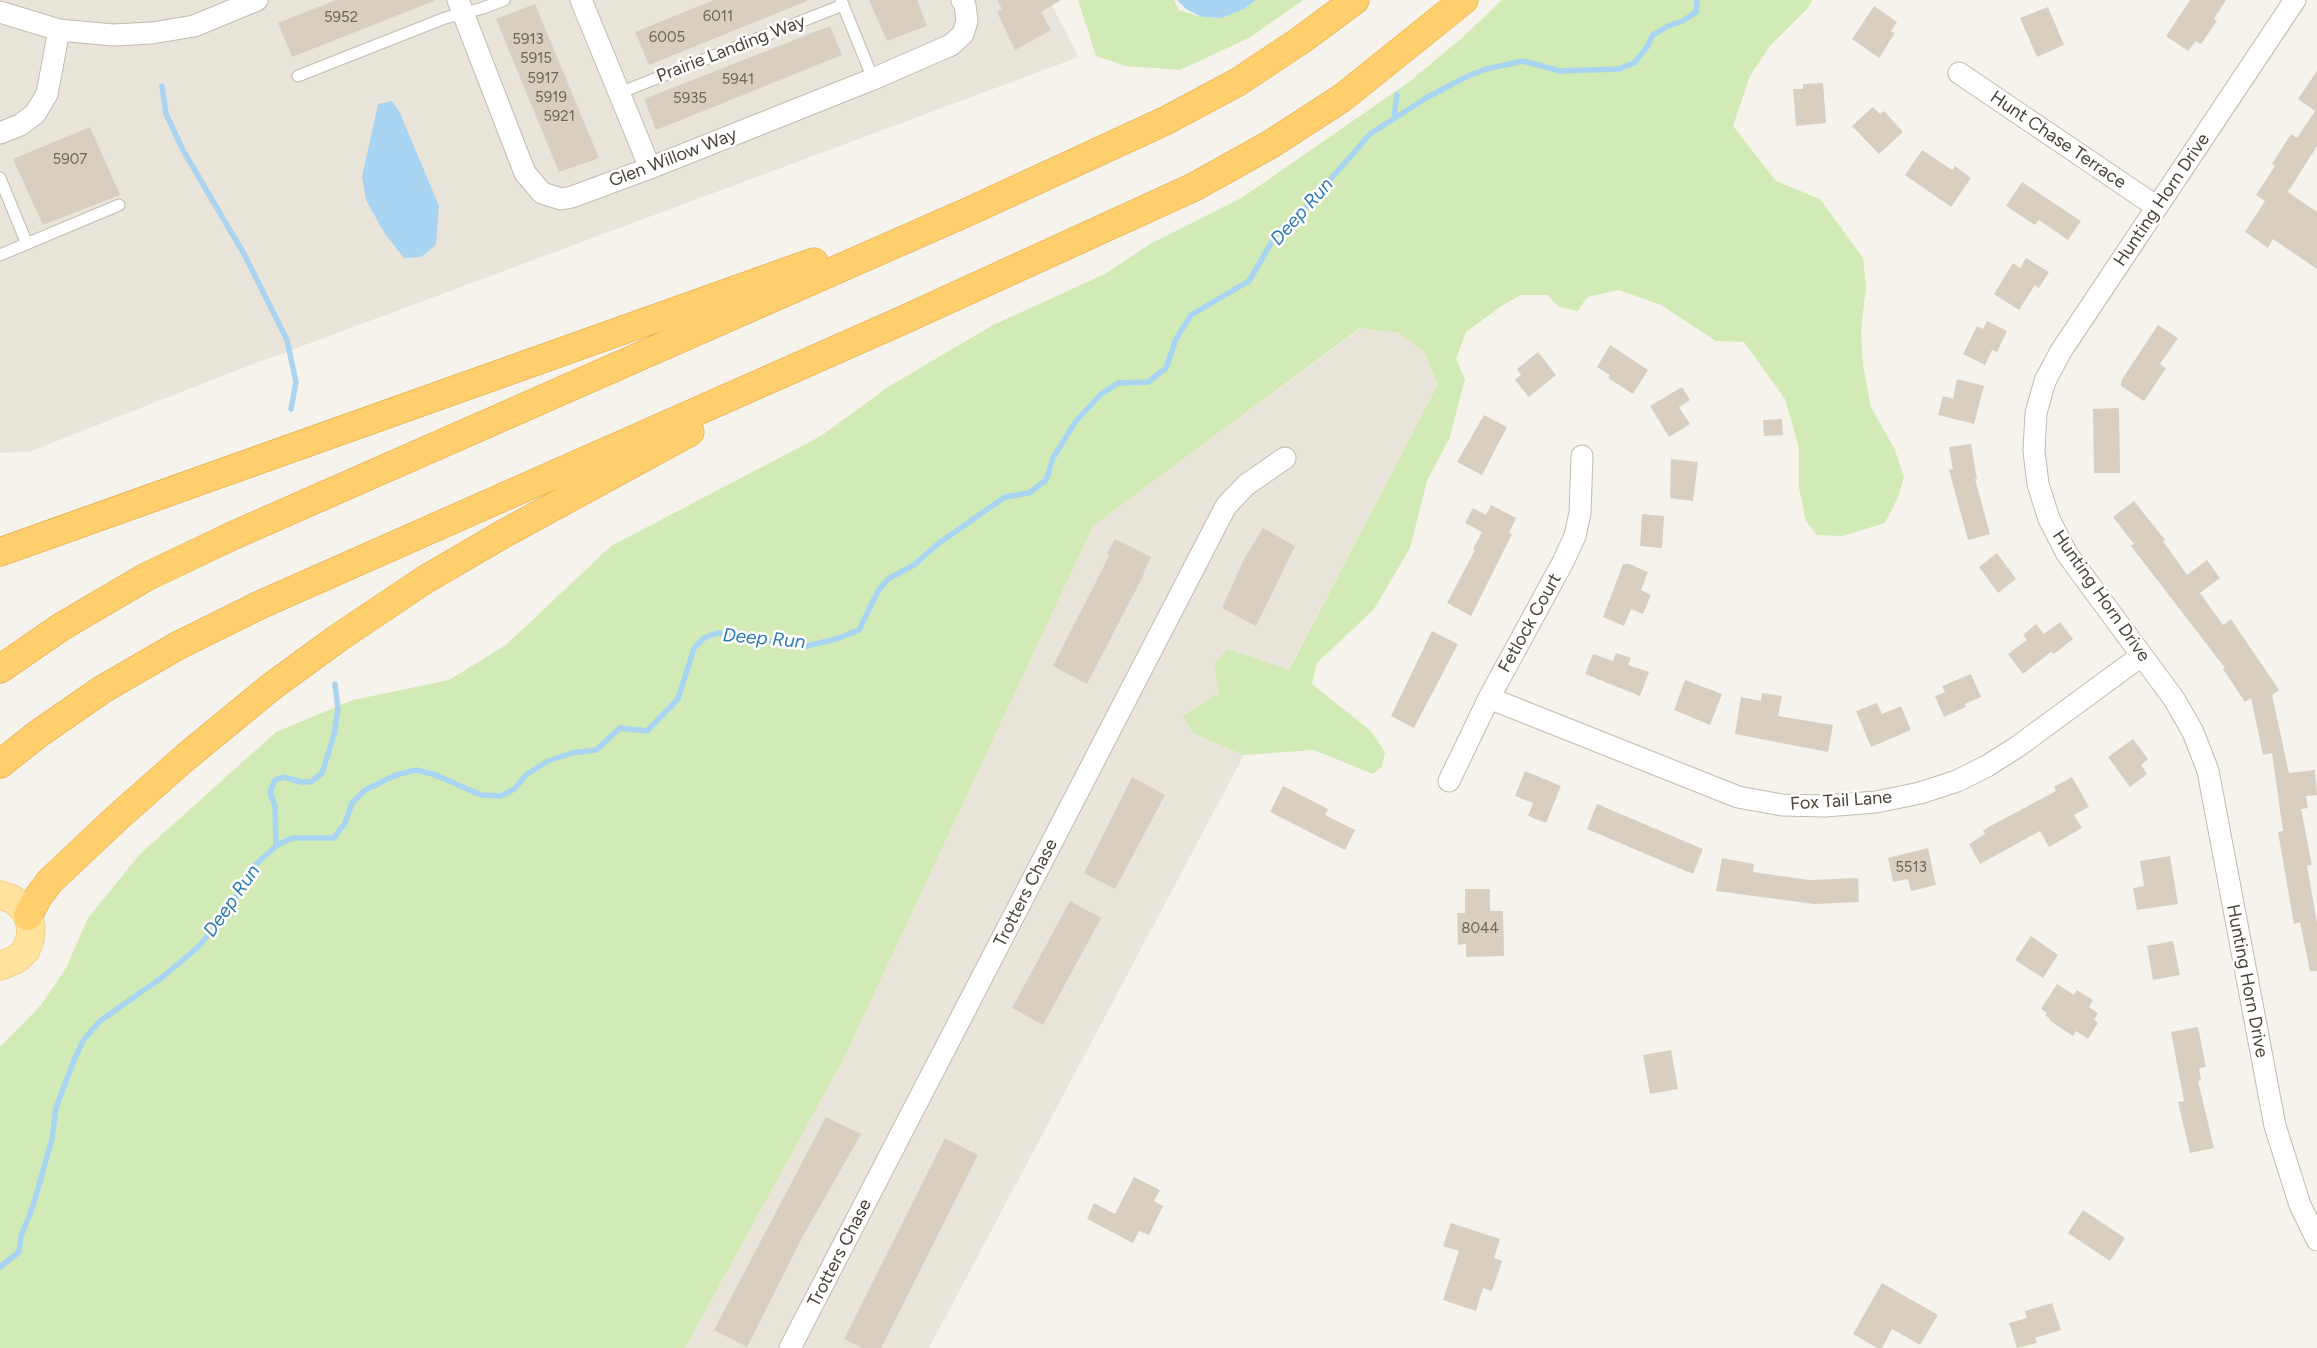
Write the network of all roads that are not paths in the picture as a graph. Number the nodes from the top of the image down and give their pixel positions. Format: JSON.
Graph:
{"nodes":[{"id":1,"x":257,"y":0,"type":"edge"},
{"id":2,"x":504,"y":0,"type":"edge"},
{"id":3,"x":581,"y":0,"type":"edge"},
{"id":4,"x":962,"y":0,"type":"edge"},
{"id":5,"x":1355,"y":0,"type":"edge"},
{"id":6,"x":1464,"y":0,"type":"edge"},
{"id":7,"x":2295,"y":0,"type":"edge"},
{"id":8,"x":842,"y":3,"type":"edge"},
{"id":9,"x":461,"y":7,"type":"edge"},
{"id":10,"x":11,"y":9,"type":"edge"},
{"id":11,"x":59,"y":30,"type":"junction"},
{"id":12,"x":1959,"y":72,"type":"dead end"},
{"id":13,"x":298,"y":76,"type":"dead end"},
{"id":14,"x":873,"y":78,"type":"junction"},
{"id":15,"x":619,"y":93,"type":"junction"},
{"id":16,"x":0,"y":133,"type":"edge"},
{"id":17,"x":650,"y":168,"type":"junction"},
{"id":18,"x":0,"y":178,"type":"edge"},
{"id":19,"x":120,"y":205,"type":"dead end"},
{"id":20,"x":2157,"y":207,"type":"junction"},
{"id":21,"x":972,"y":210,"type":"junction"},
{"id":22,"x":28,"y":244,"type":"junction"},
{"id":23,"x":0,"y":255,"type":"edge"},
{"id":24,"x":901,"y":321,"type":"junction"},
{"id":25,"x":1582,"y":456,"type":"dead end"},
{"id":26,"x":1285,"y":458,"type":"dead end"},
{"id":27,"x":0,"y":552,"type":"edge"},
{"id":28,"x":2141,"y":656,"type":"junction"},
{"id":29,"x":0,"y":669,"type":"edge"},
{"id":30,"x":1489,"y":698,"type":"junction"},
{"id":31,"x":0,"y":764,"type":"edge"},
{"id":32,"x":1449,"y":782,"type":"dead end"},
{"id":33,"x":0,"y":895,"type":"edge"},
{"id":34,"x":28,"y":916,"type":"junction"},
{"id":35,"x":0,"y":966,"type":"edge"},
{"id":36,"x":2317,"y":1240,"type":"edge"},
{"id":37,"x":790,"y":1348,"type":"edge"}],
"edges":[{"from":1,"to":11,"type":"street"},
{"from":2,"to":9,"type":"lane"},
{"from":3,"to":15,"type":"street"},
{"from":4,"to":14,"type":"street","name":"Glen Willow Way"},
{"from":5,"to":21,"type":"highway"},
{"from":6,"to":24,"type":"highway"},
{"from":7,"to":20,"type":"street","name":"Hunting Horn Drive"},
{"from":8,"to":14,"type":"lane"},
{"from":8,"to":15,"type":"lane","name":"Prairie Landing Way"},
{"from":9,"to":13,"type":"lane"},
{"from":9,"to":17,"type":"street","name":"Glen Willow Way"},
{"from":10,"to":11,"type":"street"},
{"from":11,"to":16,"type":"street"},
{"from":12,"to":20,"type":"street","name":"Hunt Chase Terrace"},
{"from":14,"to":17,"type":"street","name":"Glen Willow Way"},
{"from":15,"to":17,"type":"street"},
{"from":18,"to":22,"type":"lane"},
{"from":19,"to":22,"type":"lane"},
{"from":20,"to":28,"type":"street","name":"Hunting Horn Drive"},
{"from":21,"to":27,"type":"highway"},
{"from":21,"to":29,"type":"highway"},
{"from":22,"to":23,"type":"lane"},
{"from":24,"to":31,"type":"highway"},
{"from":24,"to":34,"type":"highway"},
{"from":25,"to":30,"type":"street","name":"Fetlock Court"},
{"from":26,"to":37,"type":"street","name":"Trotters Chase"},
{"from":28,"to":30,"type":"street","name":"Fox Tail Lane"},
{"from":28,"to":36,"type":"street","name":"Hunting Horn Drive"},
{"from":30,"to":32,"type":"street","name":"Fetlock Court"},
{"from":33,"to":34,"type":"main road"},
{"from":34,"to":35,"type":"main road"}]}
